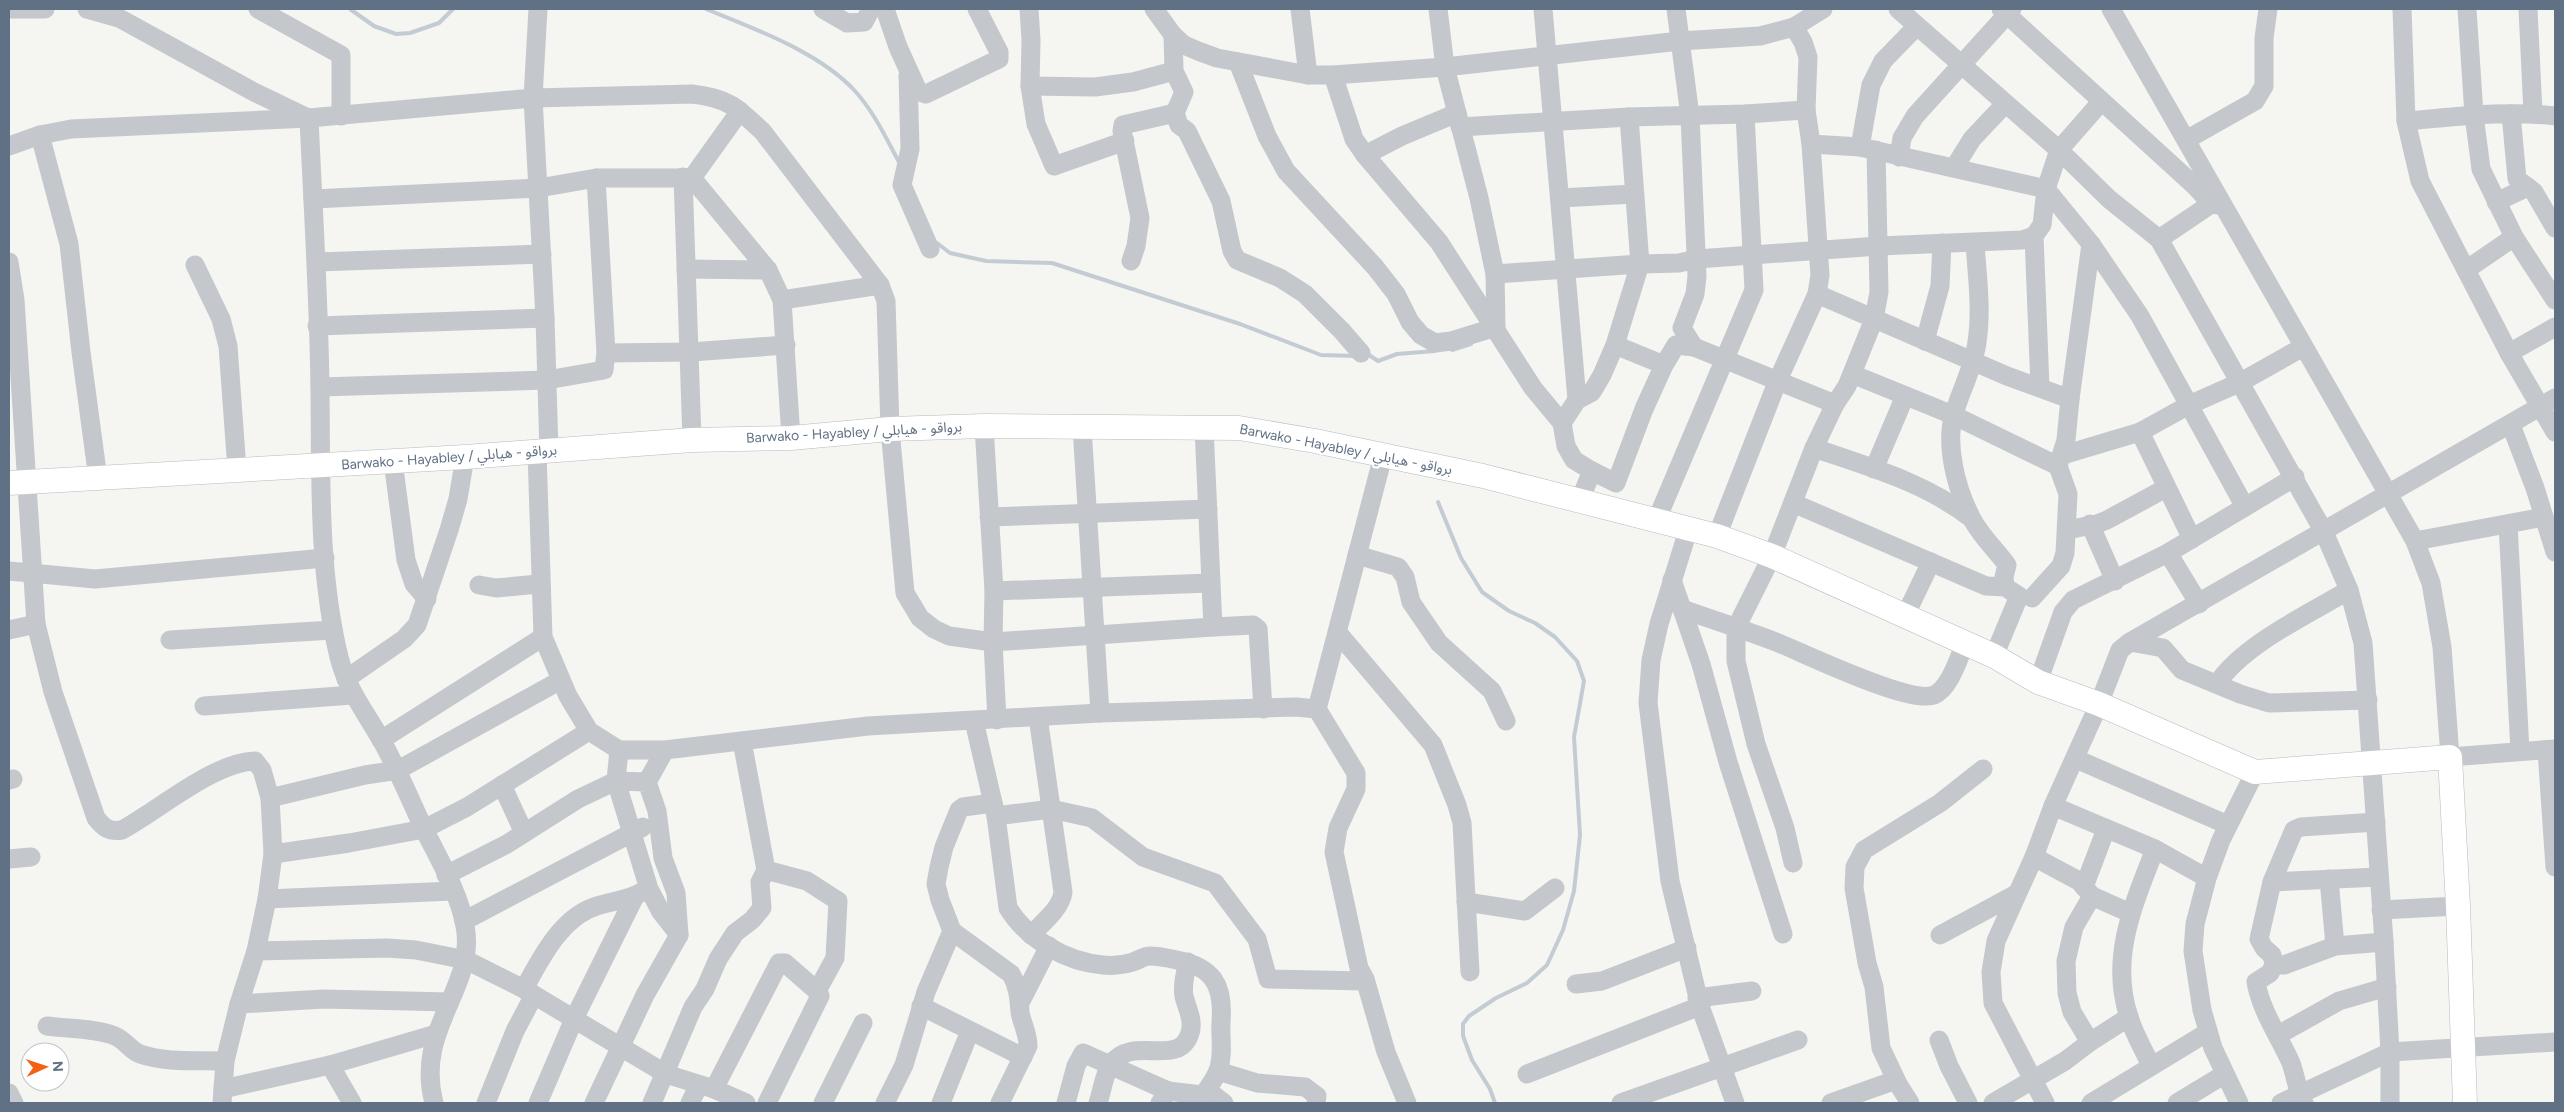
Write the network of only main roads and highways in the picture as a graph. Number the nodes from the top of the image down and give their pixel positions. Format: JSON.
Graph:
{"nodes":[{"id":1,"x":18,"y":482,"type":"edge"},
{"id":2,"x":2465,"y":1103,"type":"edge"}],
"edges":[{"from":1,"to":2,"type":"main road","name":"Barwako - Hayabley / برواقو - هيابلي"}]}
